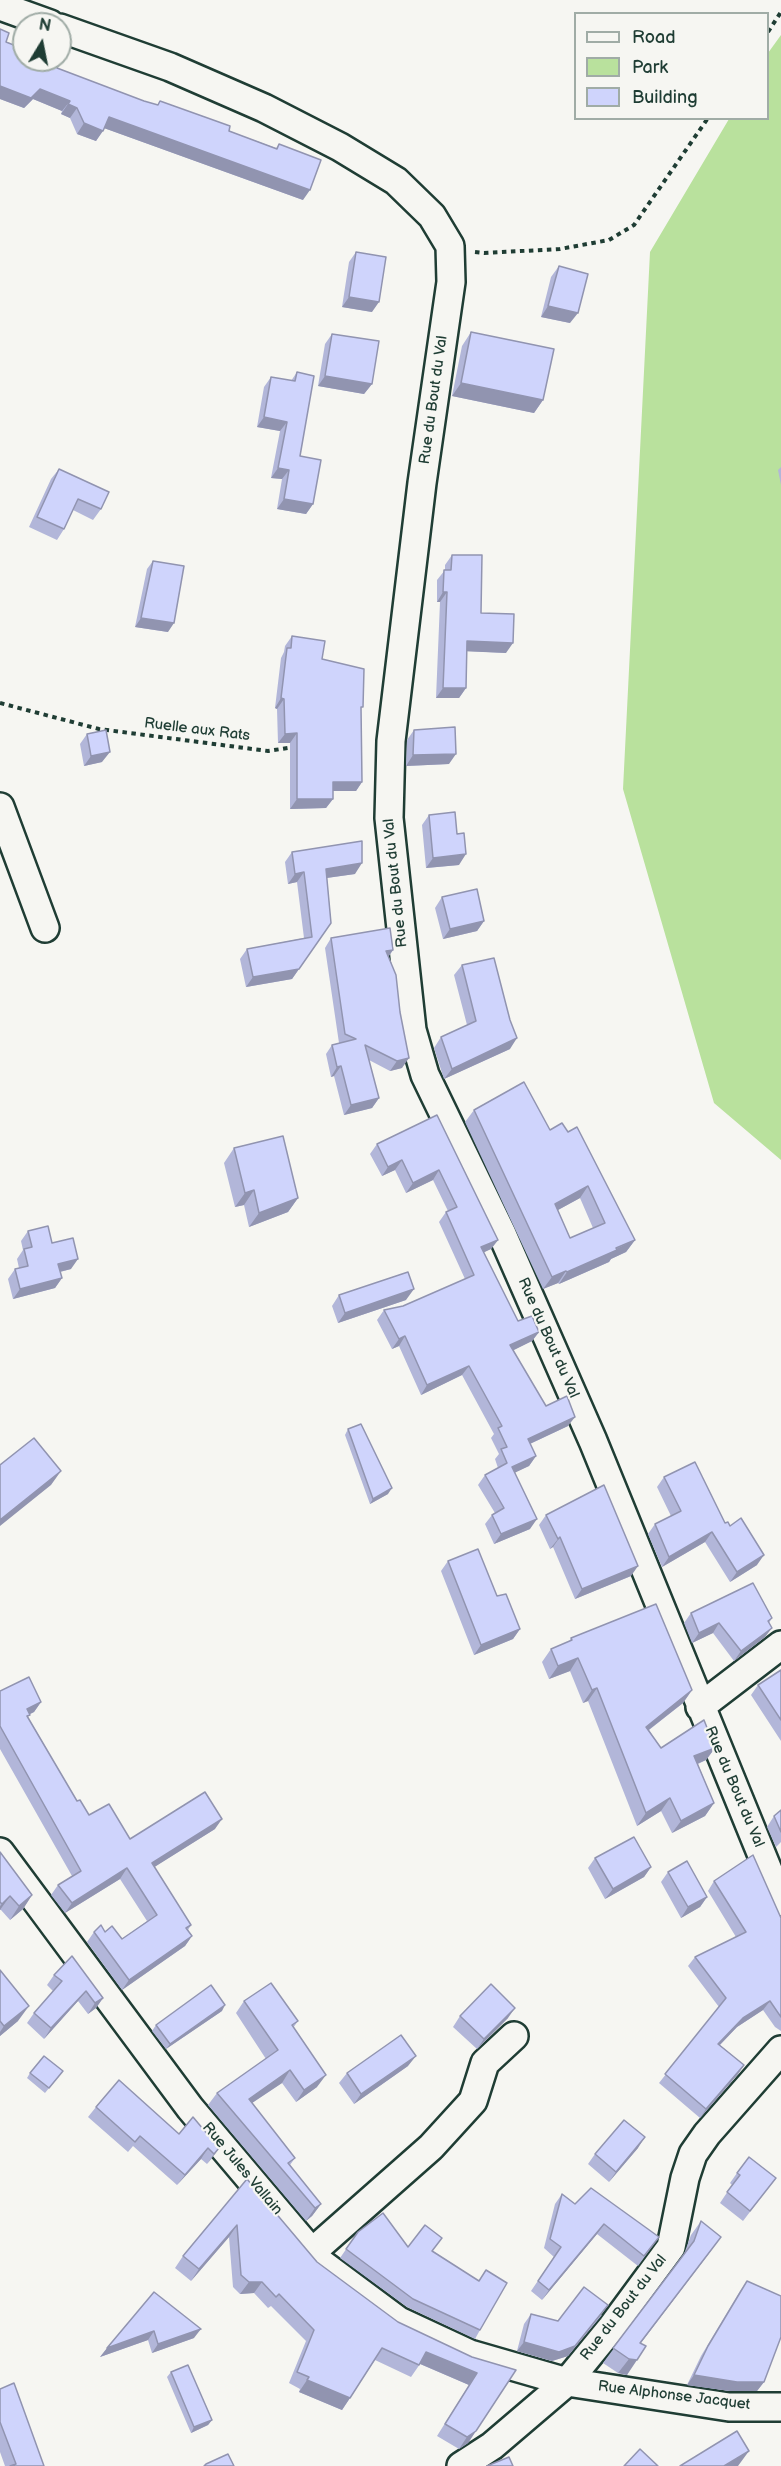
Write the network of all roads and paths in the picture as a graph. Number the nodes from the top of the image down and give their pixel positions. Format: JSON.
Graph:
{"nodes":[{"id":1,"x":0,"y":6,"type":"edge"},
{"id":2,"x":17,"y":12,"type":"edge"},
{"id":3,"x":781,"y":12,"type":"edge"},
{"id":4,"x":769,"y":30,"type":"edge"},
{"id":5,"x":72,"y":32,"type":"edge"},
{"id":6,"x":707,"y":120,"type":"edge"},
{"id":7,"x":450,"y":246,"type":"junction"},
{"id":8,"x":0,"y":703,"type":"edge"},
{"id":9,"x":302,"y":746,"type":"edge"},
{"id":10,"x":0,"y":807,"type":"edge"},
{"id":11,"x":45,"y":928,"type":"dead end"},
{"id":12,"x":781,"y":1645,"type":"edge"},
{"id":13,"x":700,"y":1707,"type":"junction"},
{"id":14,"x":0,"y":1852,"type":"edge"},
{"id":15,"x":781,"y":1902,"type":"edge"},
{"id":16,"x":514,"y":2036,"type":"dead end"},
{"id":17,"x":781,"y":2050,"type":"edge"},
{"id":18,"x":312,"y":2252,"type":"junction"},
{"id":19,"x":567,"y":2382,"type":"junction"},
{"id":20,"x":781,"y":2408,"type":"edge"},
{"id":21,"x":461,"y":2466,"type":"edge"}],
"edges":[{"from":1,"to":2,"type":"street"},
{"from":3,"to":4,"type":"path"},
{"from":5,"to":7,"type":"street","name":"Rue du Bout du Val"},
{"from":6,"to":7,"type":"path"},
{"from":7,"to":13,"type":"street","name":"Rue du Bout du Val"},
{"from":8,"to":9,"type":"path","name":"Ruelle aux Rats"},
{"from":10,"to":11,"type":"street"},
{"from":12,"to":13,"type":"street"},
{"from":13,"to":15,"type":"street","name":"Rue du Bout du Val"},
{"from":14,"to":18,"type":"street","name":"Rue Jules Vallain"},
{"from":16,"to":18,"type":"street"},
{"from":17,"to":19,"type":"street","name":"Rue du Bout du Val"},
{"from":18,"to":19,"type":"street","name":"Rue Jules Vallain"},
{"from":19,"to":20,"type":"street","name":"Rue Alphonse Jacquet"},
{"from":19,"to":21,"type":"street","name":"Rue du Bout du Val"}]}
